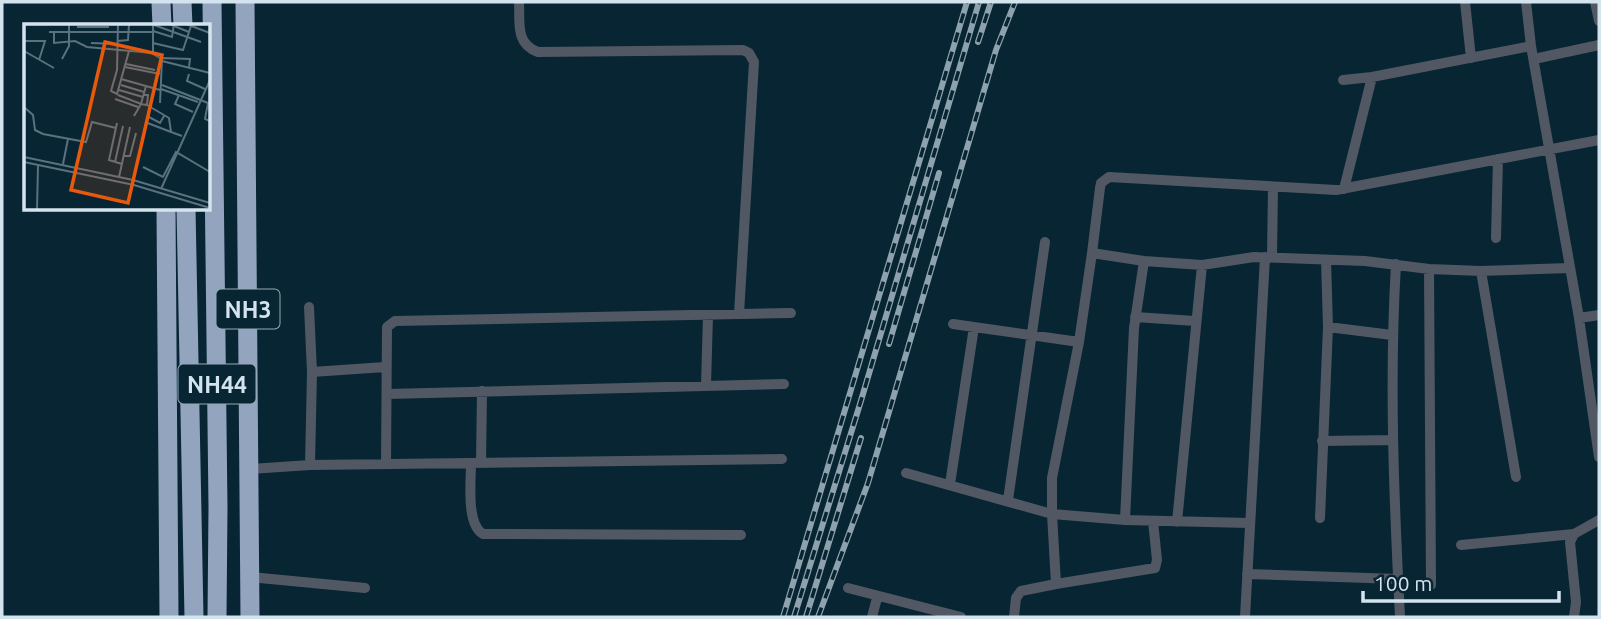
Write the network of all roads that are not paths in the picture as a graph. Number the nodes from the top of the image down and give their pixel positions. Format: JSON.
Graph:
{"nodes":[{"id":1,"x":161,"y":2,"type":"edge"},
{"id":2,"x":182,"y":2,"type":"edge"},
{"id":3,"x":212,"y":2,"type":"edge"},
{"id":4,"x":234,"y":2,"type":"edge"},
{"id":5,"x":245,"y":2,"type":"edge"},
{"id":6,"x":520,"y":2,"type":"edge"},
{"id":7,"x":1465,"y":2,"type":"edge"},
{"id":8,"x":1526,"y":2,"type":"edge"},
{"id":9,"x":1595,"y":2,"type":"edge"},
{"id":10,"x":1599,"y":21,"type":"edge"},
{"id":11,"x":162,"y":24,"type":"edge"},
{"id":12,"x":183,"y":24,"type":"edge"},
{"id":13,"x":245,"y":31,"type":"junction"},
{"id":14,"x":1599,"y":45,"type":"edge"},
{"id":15,"x":1531,"y":47,"type":"junction"},
{"id":16,"x":1471,"y":58,"type":"junction"},
{"id":17,"x":1534,"y":59,"type":"junction"},
{"id":18,"x":1373,"y":77,"type":"junction"},
{"id":19,"x":1343,"y":80,"type":"dead end"},
{"id":20,"x":1599,"y":139,"type":"edge"},
{"id":21,"x":1551,"y":150,"type":"junction"},
{"id":22,"x":1499,"y":159,"type":"junction"},
{"id":23,"x":1273,"y":187,"type":"junction"},
{"id":24,"x":1344,"y":189,"type":"junction"},
{"id":25,"x":166,"y":210,"type":"edge"},
{"id":26,"x":186,"y":210,"type":"edge"},
{"id":27,"x":1496,"y":238,"type":"dead end"},
{"id":28,"x":1045,"y":242,"type":"dead end"},
{"id":29,"x":1092,"y":253,"type":"junction"},
{"id":30,"x":1268,"y":257,"type":"junction"},
{"id":31,"x":1326,"y":260,"type":"junction"},
{"id":32,"x":1143,"y":261,"type":"junction"},
{"id":33,"x":1396,"y":264,"type":"junction"},
{"id":34,"x":1202,"y":265,"type":"junction"},
{"id":35,"x":1569,"y":268,"type":"junction"},
{"id":36,"x":1429,"y":269,"type":"junction"},
{"id":37,"x":1481,"y":271,"type":"junction"},
{"id":38,"x":309,"y":307,"type":"dead end"},
{"id":39,"x":791,"y":313,"type":"dead end"},
{"id":40,"x":739,"y":314,"type":"junction"},
{"id":41,"x":708,"y":315,"type":"junction"},
{"id":42,"x":1599,"y":315,"type":"edge"},
{"id":43,"x":1135,"y":317,"type":"junction"},
{"id":44,"x":1579,"y":318,"type":"junction"},
{"id":45,"x":1195,"y":321,"type":"junction"},
{"id":46,"x":953,"y":324,"type":"dead end"},
{"id":47,"x":974,"y":327,"type":"junction"},
{"id":48,"x":1328,"y":327,"type":"junction"},
{"id":49,"x":1031,"y":335,"type":"junction"},
{"id":50,"x":1392,"y":335,"type":"junction"},
{"id":51,"x":1079,"y":342,"type":"junction"},
{"id":52,"x":385,"y":366,"type":"junction"},
{"id":53,"x":312,"y":372,"type":"junction"},
{"id":54,"x":784,"y":384,"type":"dead end"},
{"id":55,"x":706,"y":385,"type":"junction"},
{"id":56,"x":482,"y":391,"type":"junction"},
{"id":57,"x":387,"y":394,"type":"junction"},
{"id":58,"x":1392,"y":440,"type":"junction"},
{"id":59,"x":1322,"y":441,"type":"junction"},
{"id":60,"x":1599,"y":457,"type":"edge"},
{"id":61,"x":782,"y":459,"type":"dead end"},
{"id":62,"x":476,"y":463,"type":"junction"},
{"id":63,"x":386,"y":464,"type":"junction"},
{"id":64,"x":310,"y":465,"type":"junction"},
{"id":65,"x":250,"y":469,"type":"junction"},
{"id":66,"x":906,"y":473,"type":"dead end"},
{"id":67,"x":1516,"y":477,"type":"dead end"},
{"id":68,"x":950,"y":484,"type":"junction"},
{"id":69,"x":1008,"y":500,"type":"junction"},
{"id":70,"x":1052,"y":514,"type":"junction"},
{"id":71,"x":1320,"y":517,"type":"dead end"},
{"id":72,"x":1125,"y":520,"type":"junction"},
{"id":73,"x":1599,"y":520,"type":"edge"},
{"id":74,"x":1153,"y":521,"type":"junction"},
{"id":75,"x":1177,"y":522,"type":"junction"},
{"id":76,"x":1249,"y":523,"type":"junction"},
{"id":77,"x":1574,"y":534,"type":"junction"},
{"id":78,"x":741,"y":535,"type":"dead end"},
{"id":79,"x":1461,"y":545,"type":"dead end"},
{"id":80,"x":1247,"y":574,"type":"junction"},
{"id":81,"x":250,"y":577,"type":"junction"},
{"id":82,"x":1398,"y":579,"type":"junction"},
{"id":83,"x":1056,"y":584,"type":"junction"},
{"id":84,"x":1431,"y":585,"type":"dead end"},
{"id":85,"x":365,"y":588,"type":"dead end"},
{"id":86,"x":848,"y":588,"type":"dead end"},
{"id":87,"x":877,"y":598,"type":"junction"},
{"id":88,"x":938,"y":615,"type":"edge"},
{"id":89,"x":169,"y":617,"type":"edge"},
{"id":90,"x":194,"y":617,"type":"edge"},
{"id":91,"x":217,"y":617,"type":"edge"},
{"id":92,"x":250,"y":617,"type":"edge"},
{"id":93,"x":872,"y":617,"type":"edge"},
{"id":94,"x":961,"y":617,"type":"edge"},
{"id":95,"x":1014,"y":617,"type":"edge"},
{"id":96,"x":1245,"y":617,"type":"edge"},
{"id":97,"x":1400,"y":617,"type":"edge"},
{"id":98,"x":1574,"y":617,"type":"edge"}],
"edges":[{"from":1,"to":11,"type":"highway"},
{"from":2,"to":12,"type":"highway"},
{"from":3,"to":91,"type":"highway","number":"NH44"},
{"from":4,"to":13,"type":"highway"},
{"from":5,"to":13,"type":"highway","number":"NH3"},
{"from":6,"to":40,"type":"street"},
{"from":7,"to":16,"type":"street"},
{"from":8,"to":15,"type":"street"},
{"from":9,"to":10,"type":"street"},
{"from":13,"to":65,"type":"highway","number":"NH3"},
{"from":14,"to":17,"type":"street"},
{"from":15,"to":16,"type":"street"},
{"from":15,"to":17,"type":"street"},
{"from":16,"to":18,"type":"street"},
{"from":17,"to":21,"type":"street"},
{"from":18,"to":19,"type":"street"},
{"from":18,"to":24,"type":"street"},
{"from":20,"to":21,"type":"street"},
{"from":21,"to":22,"type":"street"},
{"from":21,"to":35,"type":"street"},
{"from":22,"to":24,"type":"street"},
{"from":22,"to":27,"type":"street"},
{"from":23,"to":24,"type":"street"},
{"from":23,"to":29,"type":"street"},
{"from":23,"to":30,"type":"street"},
{"from":25,"to":89,"type":"highway"},
{"from":26,"to":90,"type":"highway","number":"NH44"},
{"from":28,"to":49,"type":"street"},
{"from":29,"to":32,"type":"street"},
{"from":29,"to":51,"type":"street"},
{"from":30,"to":31,"type":"street"},
{"from":30,"to":34,"type":"street"},
{"from":30,"to":76,"type":"street"},
{"from":31,"to":33,"type":"street"},
{"from":31,"to":48,"type":"street"},
{"from":32,"to":34,"type":"street"},
{"from":32,"to":43,"type":"street"},
{"from":33,"to":36,"type":"street"},
{"from":33,"to":50,"type":"street"},
{"from":34,"to":45,"type":"street"},
{"from":35,"to":37,"type":"street"},
{"from":35,"to":44,"type":"street"},
{"from":36,"to":37,"type":"street"},
{"from":36,"to":84,"type":"street"},
{"from":37,"to":67,"type":"street"},
{"from":38,"to":53,"type":"street"},
{"from":39,"to":40,"type":"street"},
{"from":40,"to":41,"type":"street"},
{"from":41,"to":52,"type":"street"},
{"from":41,"to":55,"type":"street"},
{"from":42,"to":44,"type":"street"},
{"from":43,"to":45,"type":"street"},
{"from":43,"to":72,"type":"street"},
{"from":44,"to":60,"type":"street"},
{"from":45,"to":75,"type":"street"},
{"from":46,"to":47,"type":"street"},
{"from":47,"to":49,"type":"street"},
{"from":47,"to":68,"type":"street"},
{"from":48,"to":50,"type":"street"},
{"from":48,"to":59,"type":"street"},
{"from":49,"to":51,"type":"street"},
{"from":49,"to":69,"type":"street"},
{"from":50,"to":58,"type":"street"},
{"from":51,"to":70,"type":"street"},
{"from":52,"to":53,"type":"street"},
{"from":52,"to":57,"type":"street"},
{"from":53,"to":64,"type":"street"},
{"from":54,"to":55,"type":"street"},
{"from":55,"to":56,"type":"street"},
{"from":56,"to":57,"type":"street"},
{"from":56,"to":62,"type":"street"},
{"from":57,"to":63,"type":"street"},
{"from":58,"to":59,"type":"street"},
{"from":58,"to":82,"type":"street"},
{"from":59,"to":71,"type":"street"},
{"from":61,"to":62,"type":"street"},
{"from":62,"to":63,"type":"street"},
{"from":62,"to":78,"type":"street"},
{"from":63,"to":64,"type":"street"},
{"from":64,"to":65,"type":"street"},
{"from":65,"to":81,"type":"highway","number":"NH3"},
{"from":66,"to":68,"type":"street"},
{"from":68,"to":69,"type":"street"},
{"from":69,"to":70,"type":"street"},
{"from":70,"to":72,"type":"street"},
{"from":70,"to":83,"type":"street"},
{"from":72,"to":74,"type":"street"},
{"from":73,"to":77,"type":"street"},
{"from":74,"to":75,"type":"street"},
{"from":74,"to":83,"type":"street"},
{"from":75,"to":76,"type":"street"},
{"from":76,"to":80,"type":"street"},
{"from":77,"to":79,"type":"street"},
{"from":77,"to":98,"type":"street"},
{"from":80,"to":82,"type":"street"},
{"from":80,"to":96,"type":"street"},
{"from":81,"to":85,"type":"street"},
{"from":81,"to":92,"type":"highway","number":"NH3"},
{"from":82,"to":97,"type":"street"},
{"from":83,"to":95,"type":"street"},
{"from":86,"to":87,"type":"street"},
{"from":87,"to":88,"type":"street"},
{"from":87,"to":93,"type":"street"},
{"from":88,"to":94,"type":"street"}]}
